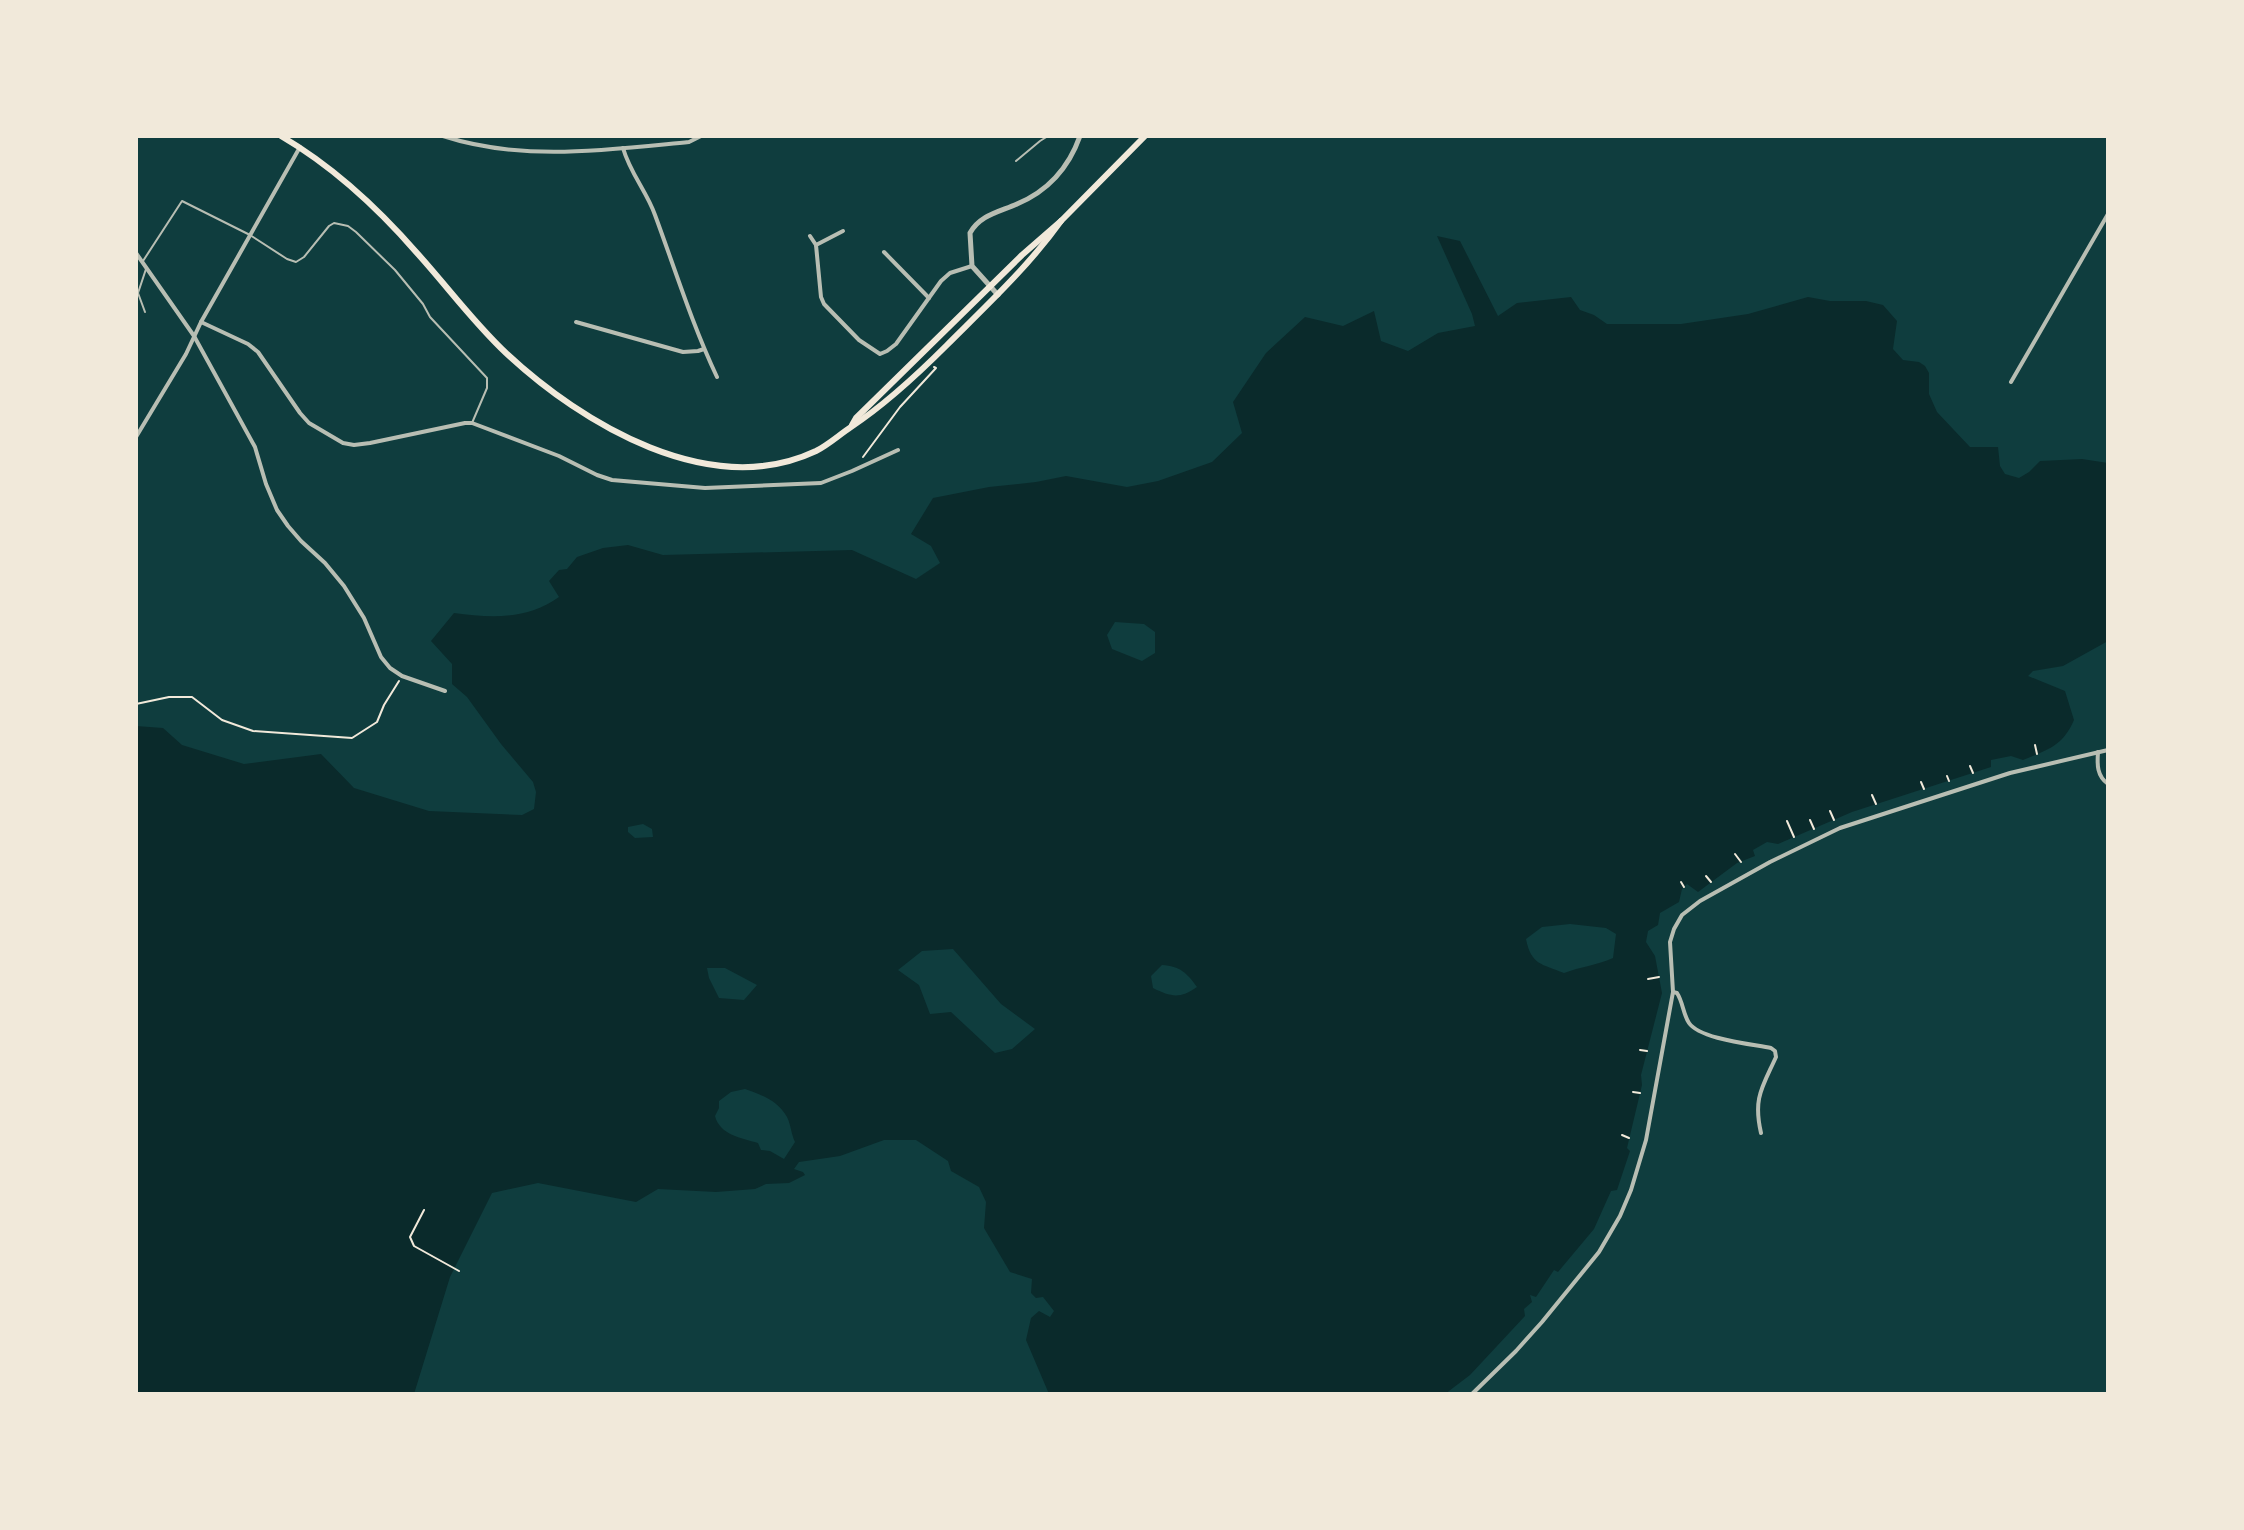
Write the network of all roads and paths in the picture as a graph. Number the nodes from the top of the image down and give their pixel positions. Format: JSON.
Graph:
{"nodes":[{"id":1,"x":281,"y":136,"type":"edge"},
{"id":2,"x":443,"y":136,"type":"edge"},
{"id":3,"x":701,"y":136,"type":"edge"},
{"id":4,"x":1048,"y":136,"type":"edge"},
{"id":5,"x":1080,"y":136,"type":"edge"},
{"id":6,"x":1145,"y":136,"type":"edge"},
{"id":7,"x":300,"y":147,"type":"junction"},
{"id":8,"x":623,"y":148,"type":"junction"},
{"id":9,"x":1016,"y":161,"type":"dead end"},
{"id":10,"x":2108,"y":214,"type":"edge"},
{"id":11,"x":1061,"y":221,"type":"junction"},
{"id":12,"x":843,"y":231,"type":"dead end"},
{"id":13,"x":250,"y":235,"type":"junction"},
{"id":14,"x":810,"y":236,"type":"dead end"},
{"id":15,"x":816,"y":245,"type":"junction"},
{"id":16,"x":884,"y":252,"type":"dead end"},
{"id":17,"x":136,"y":253,"type":"edge"},
{"id":18,"x":142,"y":262,"type":"junction"},
{"id":19,"x":972,"y":266,"type":"junction"},
{"id":20,"x":147,"y":268,"type":"junction"},
{"id":21,"x":990,"y":287,"type":"junction"},
{"id":22,"x":998,"y":295,"type":"junction"},
{"id":23,"x":929,"y":298,"type":"junction"},
{"id":24,"x":145,"y":312,"type":"dead end"},
{"id":25,"x":201,"y":322,"type":"junction"},
{"id":26,"x":576,"y":322,"type":"dead end"},
{"id":27,"x":194,"y":336,"type":"junction"},
{"id":28,"x":704,"y":349,"type":"junction"},
{"id":29,"x":930,"y":362,"type":"junction"},
{"id":30,"x":717,"y":377,"type":"dead end"},
{"id":31,"x":2011,"y":382,"type":"dead end"},
{"id":32,"x":472,"y":423,"type":"junction"},
{"id":33,"x":850,"y":427,"type":"junction"},
{"id":34,"x":136,"y":437,"type":"edge"},
{"id":35,"x":898,"y":450,"type":"dead end"},
{"id":36,"x":852,"y":471,"type":"junction"},
{"id":37,"x":402,"y":676,"type":"junction"},
{"id":38,"x":445,"y":691,"type":"dead end"},
{"id":39,"x":136,"y":704,"type":"edge"},
{"id":40,"x":2035,"y":745,"type":"dead end"},
{"id":41,"x":2108,"y":750,"type":"edge"},
{"id":42,"x":2098,"y":752,"type":"junction"},
{"id":43,"x":2037,"y":754,"type":"dead end"},
{"id":44,"x":1970,"y":766,"type":"dead end"},
{"id":45,"x":1973,"y":773,"type":"dead end"},
{"id":46,"x":1947,"y":776,"type":"dead end"},
{"id":47,"x":1949,"y":781,"type":"dead end"},
{"id":48,"x":1921,"y":782,"type":"dead end"},
{"id":49,"x":2108,"y":784,"type":"edge"},
{"id":50,"x":1924,"y":789,"type":"dead end"},
{"id":51,"x":1872,"y":795,"type":"dead end"},
{"id":52,"x":1876,"y":804,"type":"dead end"},
{"id":53,"x":1830,"y":811,"type":"dead end"},
{"id":54,"x":1810,"y":820,"type":"dead end"},
{"id":55,"x":1834,"y":820,"type":"dead end"},
{"id":56,"x":1787,"y":821,"type":"dead end"},
{"id":57,"x":1814,"y":829,"type":"dead end"},
{"id":58,"x":1794,"y":837,"type":"dead end"},
{"id":59,"x":1735,"y":854,"type":"dead end"},
{"id":60,"x":1741,"y":862,"type":"dead end"},
{"id":61,"x":1706,"y":876,"type":"dead end"},
{"id":62,"x":1681,"y":882,"type":"dead end"},
{"id":63,"x":1711,"y":882,"type":"dead end"},
{"id":64,"x":1684,"y":887,"type":"dead end"},
{"id":65,"x":1659,"y":977,"type":"dead end"},
{"id":66,"x":1648,"y":979,"type":"dead end"},
{"id":67,"x":1673,"y":992,"type":"junction"},
{"id":68,"x":1640,"y":1050,"type":"dead end"},
{"id":69,"x":1647,"y":1051,"type":"dead end"},
{"id":70,"x":1633,"y":1092,"type":"dead end"},
{"id":71,"x":1640,"y":1093,"type":"dead end"},
{"id":72,"x":1761,"y":1133,"type":"dead end"},
{"id":73,"x":1622,"y":1135,"type":"dead end"},
{"id":74,"x":1629,"y":1138,"type":"dead end"},
{"id":75,"x":424,"y":1210,"type":"dead end"},
{"id":76,"x":459,"y":1271,"type":"dead end"},
{"id":77,"x":1472,"y":1394,"type":"edge"}],
"edges":[{"from":1,"to":7,"type":"main road"},
{"from":2,"to":8,"type":"street"},
{"from":3,"to":8,"type":"street"},
{"from":4,"to":9,"type":"lane"},
{"from":5,"to":19,"type":"street"},
{"from":6,"to":11,"type":"main road"},
{"from":7,"to":13,"type":"street"},
{"from":7,"to":33,"type":"main road"},
{"from":8,"to":28,"type":"street"},
{"from":10,"to":31,"type":"street"},
{"from":11,"to":21,"type":"main road"},
{"from":11,"to":22,"type":"main road"},
{"from":12,"to":15,"type":"street"},
{"from":13,"to":18,"type":"lane"},
{"from":13,"to":25,"type":"street"},
{"from":13,"to":32,"type":"lane"},
{"from":14,"to":15,"type":"street"},
{"from":15,"to":23,"type":"street"},
{"from":16,"to":23,"type":"street"},
{"from":17,"to":18,"type":"street"},
{"from":18,"to":20,"type":"street"},
{"from":19,"to":21,"type":"street"},
{"from":19,"to":23,"type":"street"},
{"from":20,"to":24,"type":"lane"},
{"from":20,"to":27,"type":"street"},
{"from":21,"to":22,"type":"street"},
{"from":21,"to":33,"type":"main road"},
{"from":22,"to":29,"type":"main road"},
{"from":25,"to":27,"type":"street"},
{"from":25,"to":32,"type":"street"},
{"from":26,"to":28,"type":"street"},
{"from":27,"to":34,"type":"street"},
{"from":27,"to":37,"type":"street"},
{"from":28,"to":30,"type":"street"},
{"from":29,"to":33,"type":"main road"},
{"from":29,"to":36,"type":"path"},
{"from":32,"to":36,"type":"street"},
{"from":35,"to":36,"type":"street"},
{"from":37,"to":38,"type":"street"},
{"from":37,"to":39,"type":"path"},
{"from":40,"to":43,"type":"path"},
{"from":41,"to":42,"type":"street"},
{"from":42,"to":49,"type":"street"},
{"from":42,"to":67,"type":"street"},
{"from":44,"to":45,"type":"path"},
{"from":46,"to":47,"type":"path"},
{"from":48,"to":50,"type":"path"},
{"from":51,"to":52,"type":"path"},
{"from":53,"to":55,"type":"path"},
{"from":54,"to":57,"type":"path"},
{"from":56,"to":58,"type":"path"},
{"from":59,"to":60,"type":"path"},
{"from":61,"to":63,"type":"path"},
{"from":62,"to":64,"type":"path"},
{"from":65,"to":66,"type":"path"},
{"from":67,"to":72,"type":"street"},
{"from":67,"to":77,"type":"street"},
{"from":68,"to":69,"type":"path"},
{"from":70,"to":71,"type":"path"},
{"from":73,"to":74,"type":"path"},
{"from":75,"to":76,"type":"path"}]}
